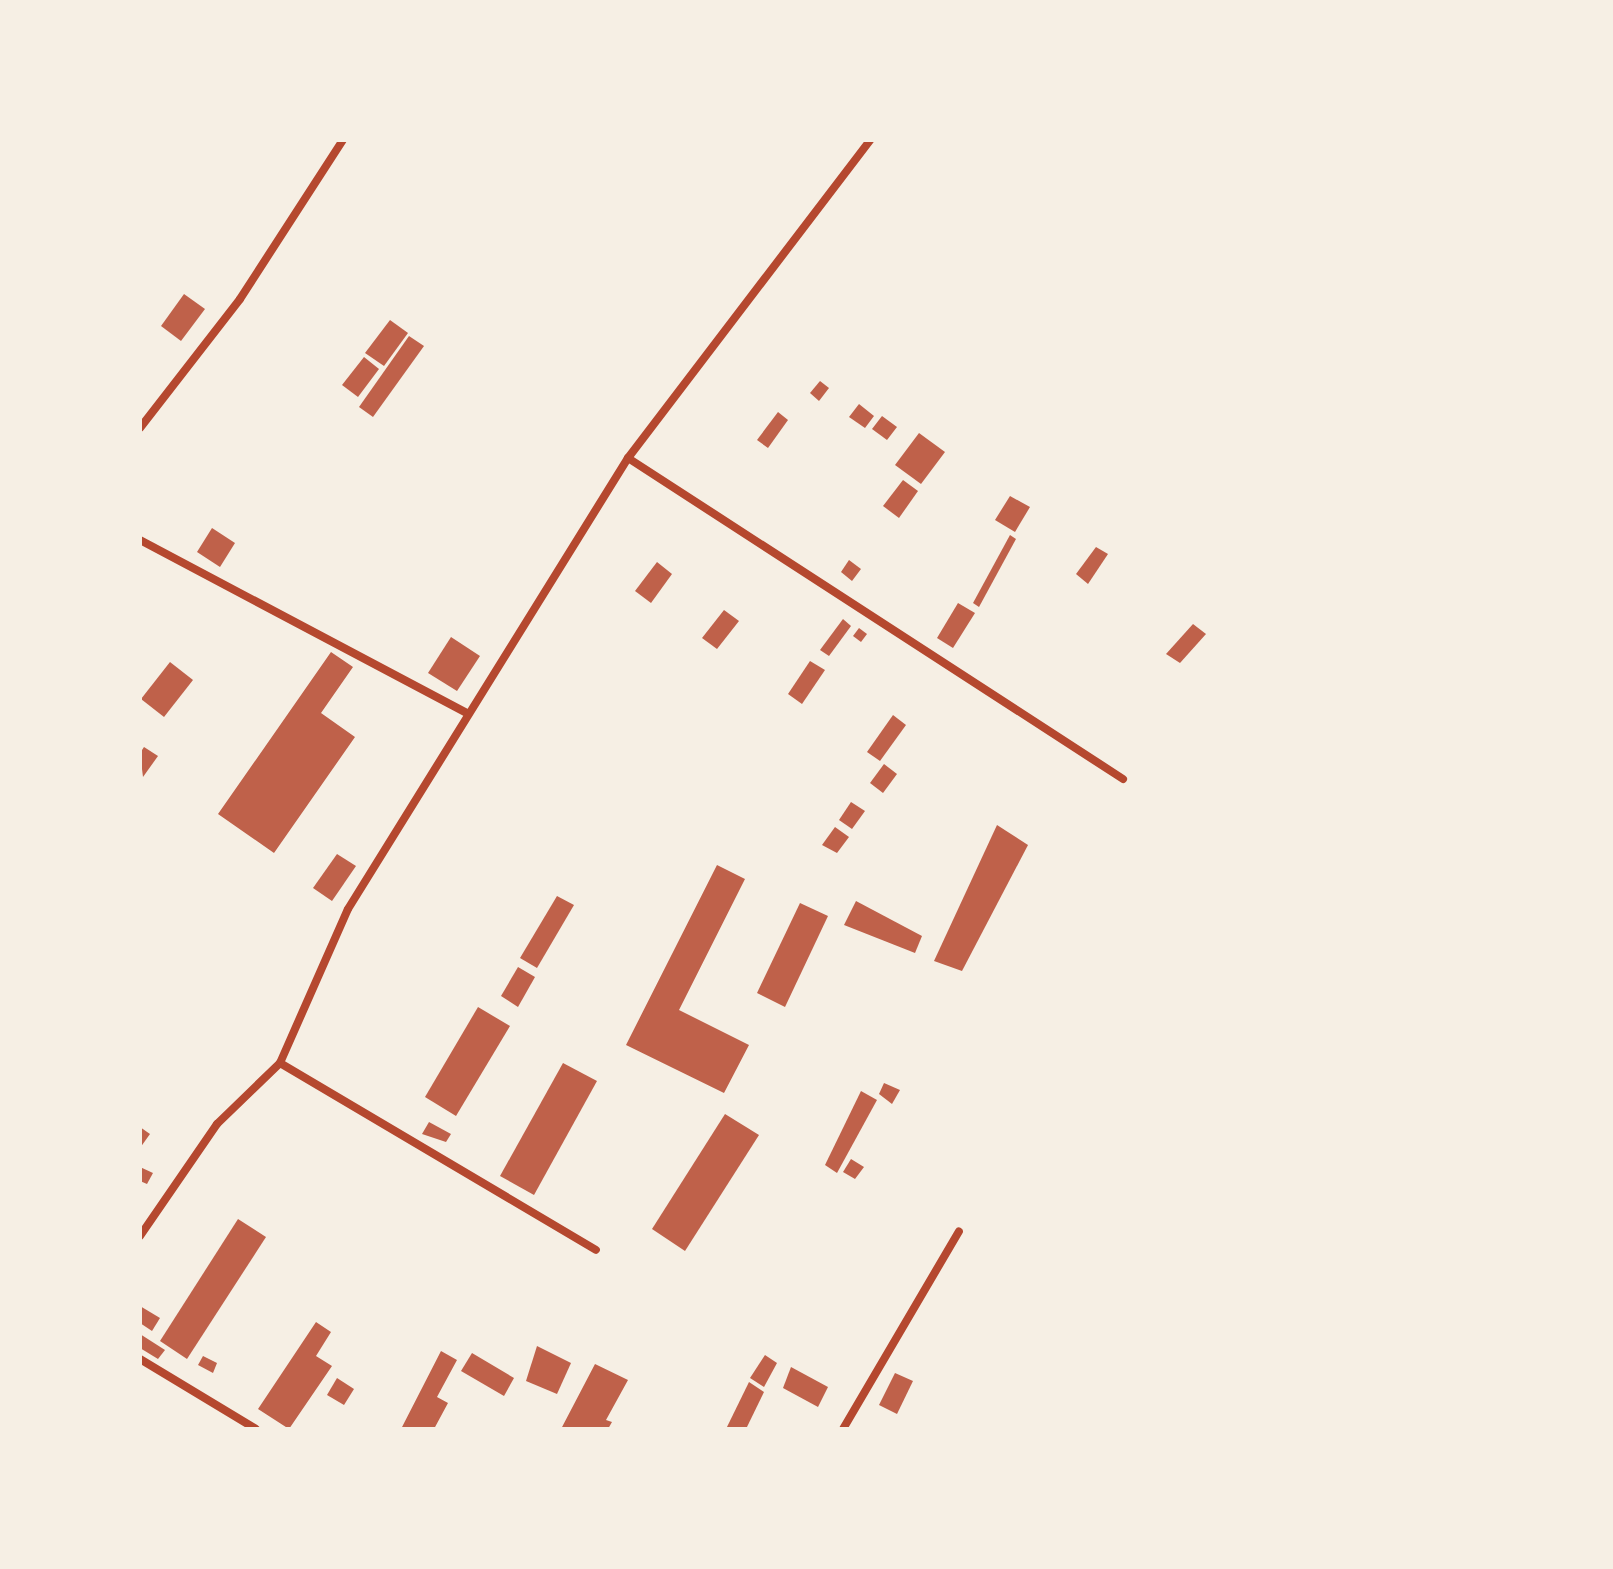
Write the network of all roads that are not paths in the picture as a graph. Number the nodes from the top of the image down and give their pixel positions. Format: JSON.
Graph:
{"nodes":[{"id":1,"x":343,"y":140,"type":"edge"},
{"id":2,"x":870,"y":140,"type":"edge"},
{"id":3,"x":140,"y":428,"type":"edge"},
{"id":4,"x":628,"y":458,"type":"junction"},
{"id":5,"x":140,"y":540,"type":"edge"},
{"id":6,"x":467,"y":713,"type":"junction"},
{"id":7,"x":1123,"y":779,"type":"dead end"},
{"id":8,"x":280,"y":1063,"type":"junction"},
{"id":9,"x":959,"y":1231,"type":"dead end"},
{"id":10,"x":140,"y":1236,"type":"edge"},
{"id":11,"x":596,"y":1250,"type":"dead end"},
{"id":12,"x":140,"y":1359,"type":"edge"},
{"id":13,"x":256,"y":1429,"type":"edge"},
{"id":14,"x":843,"y":1429,"type":"edge"}],
"edges":[{"from":1,"to":3,"type":"street"},
{"from":2,"to":4,"type":"street"},
{"from":4,"to":6,"type":"street"},
{"from":4,"to":7,"type":"street"},
{"from":5,"to":6,"type":"street"},
{"from":6,"to":8,"type":"street"},
{"from":8,"to":10,"type":"street"},
{"from":8,"to":11,"type":"street"},
{"from":9,"to":14,"type":"street"},
{"from":12,"to":13,"type":"street"}]}
